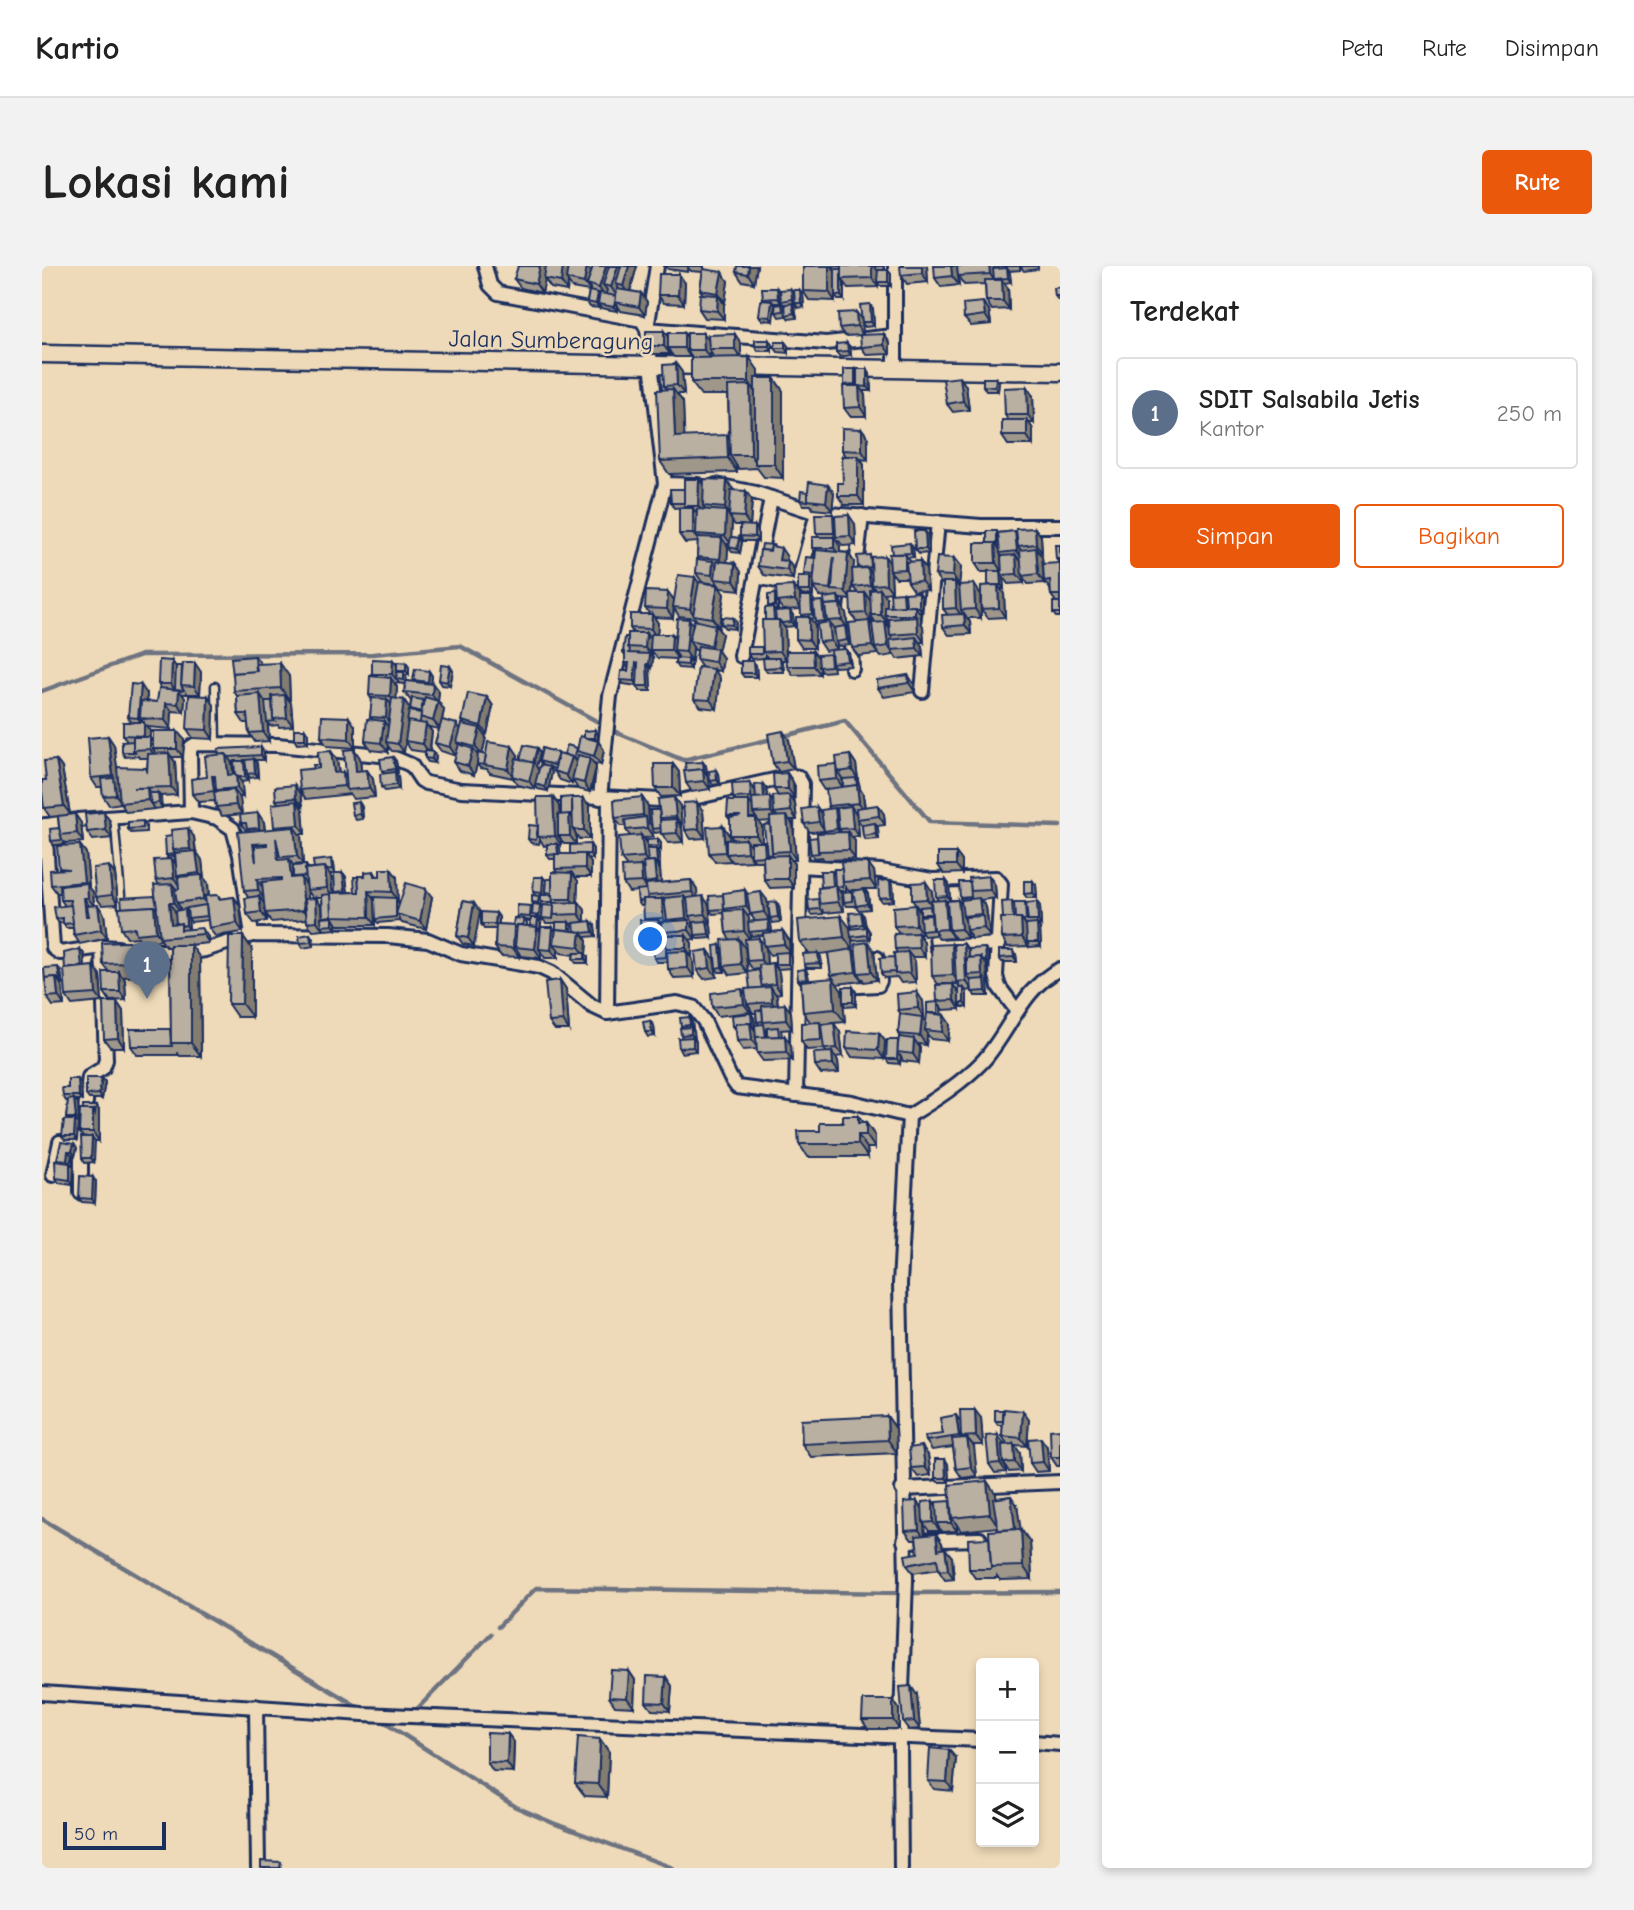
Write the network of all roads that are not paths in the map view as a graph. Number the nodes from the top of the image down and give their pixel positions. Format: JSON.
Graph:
{"nodes":[{"id":1,"x":485,"y":266,"type":"edge"},
{"id":2,"x":657,"y":266,"type":"edge"},
{"id":3,"x":895,"y":266,"type":"edge"},
{"id":4,"x":647,"y":329,"type":"junction"},
{"id":5,"x":895,"y":339,"type":"junction"},
{"id":6,"x":826,"y":343,"type":"junction"},
{"id":7,"x":42,"y":354,"type":"edge"},
{"id":8,"x":650,"y":365,"type":"junction"},
{"id":9,"x":895,"y":365,"type":"junction"},
{"id":10,"x":825,"y":368,"type":"junction"},
{"id":11,"x":1060,"y":372,"type":"edge"},
{"id":12,"x":665,"y":484,"type":"junction"},
{"id":13,"x":771,"y":498,"type":"junction"},
{"id":14,"x":817,"y":513,"type":"junction"},
{"id":15,"x":862,"y":516,"type":"junction"},
{"id":16,"x":938,"y":522,"type":"junction"},
{"id":17,"x":1060,"y":526,"type":"edge"},
{"id":18,"x":756,"y":577,"type":"junction"},
{"id":19,"x":741,"y":656,"type":"dead end"},
{"id":20,"x":852,"y":669,"type":"dead end"},
{"id":21,"x":215,"y":686,"type":"dead end"},
{"id":22,"x":922,"y":691,"type":"dead end"},
{"id":23,"x":216,"y":745,"type":"junction"},
{"id":24,"x":605,"y":799,"type":"junction"},
{"id":25,"x":191,"y":812,"type":"junction"},
{"id":26,"x":114,"y":818,"type":"junction"},
{"id":27,"x":44,"y":825,"type":"edge"},
{"id":28,"x":800,"y":866,"type":"junction"},
{"id":29,"x":932,"y":880,"type":"junction"},
{"id":30,"x":123,"y":915,"type":"edge"},
{"id":31,"x":252,"y":935,"type":"junction"},
{"id":32,"x":998,"y":944,"type":"junction"},
{"id":33,"x":102,"y":947,"type":"junction"},
{"id":34,"x":877,"y":958,"type":"edge"},
{"id":35,"x":1060,"y":969,"type":"edge"},
{"id":36,"x":798,"y":989,"type":"junction"},
{"id":37,"x":1011,"y":1004,"type":"junction"},
{"id":38,"x":607,"y":1013,"type":"junction"},
{"id":39,"x":796,"y":1095,"type":"junction"},
{"id":40,"x":909,"y":1116,"type":"junction"},
{"id":41,"x":81,"y":1143,"type":"junction"},
{"id":42,"x":53,"y":1175,"type":"edge"},
{"id":43,"x":81,"y":1194,"type":"edge"},
{"id":44,"x":1060,"y":1482,"type":"edge"},
{"id":45,"x":902,"y":1489,"type":"junction"},
{"id":46,"x":980,"y":1539,"type":"edge"},
{"id":47,"x":904,"y":1541,"type":"junction"},
{"id":48,"x":42,"y":1693,"type":"edge"},
{"id":49,"x":256,"y":1706,"type":"junction"},
{"id":50,"x":901,"y":1735,"type":"junction"},
{"id":51,"x":976,"y":1740,"type":"edge"},
{"id":52,"x":1039,"y":1742,"type":"edge"},
{"id":53,"x":1060,"y":1744,"type":"edge"},
{"id":54,"x":258,"y":1868,"type":"edge"},
{"id":55,"x":901,"y":1868,"type":"edge"}],
"edges":[{"from":1,"to":4,"type":"street"},
{"from":2,"to":4,"type":"street"},
{"from":3,"to":5,"type":"street"},
{"from":4,"to":6,"type":"street"},
{"from":4,"to":8,"type":"street"},
{"from":5,"to":6,"type":"street"},
{"from":5,"to":9,"type":"street"},
{"from":6,"to":10,"type":"street"},
{"from":7,"to":8,"type":"street","name":"Jalan Sumberagung"},
{"from":8,"to":10,"type":"street","name":"Jalan Sumberagung"},
{"from":8,"to":12,"type":"street"},
{"from":9,"to":10,"type":"street","name":"Jalan Sumberagung"},
{"from":9,"to":11,"type":"street","name":"Jalan Sumberagung"},
{"from":12,"to":13,"type":"street"},
{"from":12,"to":24,"type":"street"},
{"from":13,"to":14,"type":"street"},
{"from":13,"to":18,"type":"street"},
{"from":14,"to":15,"type":"street"},
{"from":14,"to":18,"type":"street"},
{"from":15,"to":16,"type":"street"},
{"from":15,"to":20,"type":"street"},
{"from":16,"to":17,"type":"street"},
{"from":16,"to":22,"type":"street"},
{"from":18,"to":19,"type":"street"},
{"from":21,"to":23,"type":"lane"},
{"from":23,"to":24,"type":"street"},
{"from":23,"to":25,"type":"street"},
{"from":24,"to":28,"type":"street"},
{"from":24,"to":38,"type":"street"},
{"from":25,"to":26,"type":"street"},
{"from":25,"to":31,"type":"street"},
{"from":26,"to":27,"type":"street"},
{"from":26,"to":30,"type":"lane"},
{"from":27,"to":33,"type":"street"},
{"from":28,"to":29,"type":"street"},
{"from":28,"to":36,"type":"street"},
{"from":29,"to":32,"type":"street"},
{"from":29,"to":32,"type":"street"},
{"from":31,"to":33,"type":"street"},
{"from":31,"to":38,"type":"street"},
{"from":32,"to":37,"type":"street"},
{"from":33,"to":41,"type":"street"},
{"from":34,"to":36,"type":"street"},
{"from":35,"to":37,"type":"street"},
{"from":36,"to":39,"type":"street"},
{"from":37,"to":40,"type":"street"},
{"from":38,"to":39,"type":"street"},
{"from":39,"to":40,"type":"street"},
{"from":40,"to":45,"type":"street"},
{"from":41,"to":42,"type":"street"},
{"from":41,"to":43,"type":"street"},
{"from":44,"to":45,"type":"street"},
{"from":45,"to":47,"type":"street"},
{"from":46,"to":47,"type":"street"},
{"from":47,"to":50,"type":"street"},
{"from":48,"to":49,"type":"street"},
{"from":49,"to":50,"type":"street"},
{"from":49,"to":54,"type":"street"},
{"from":50,"to":51,"type":"street"},
{"from":50,"to":55,"type":"street"},
{"from":52,"to":53,"type":"street"}]}
